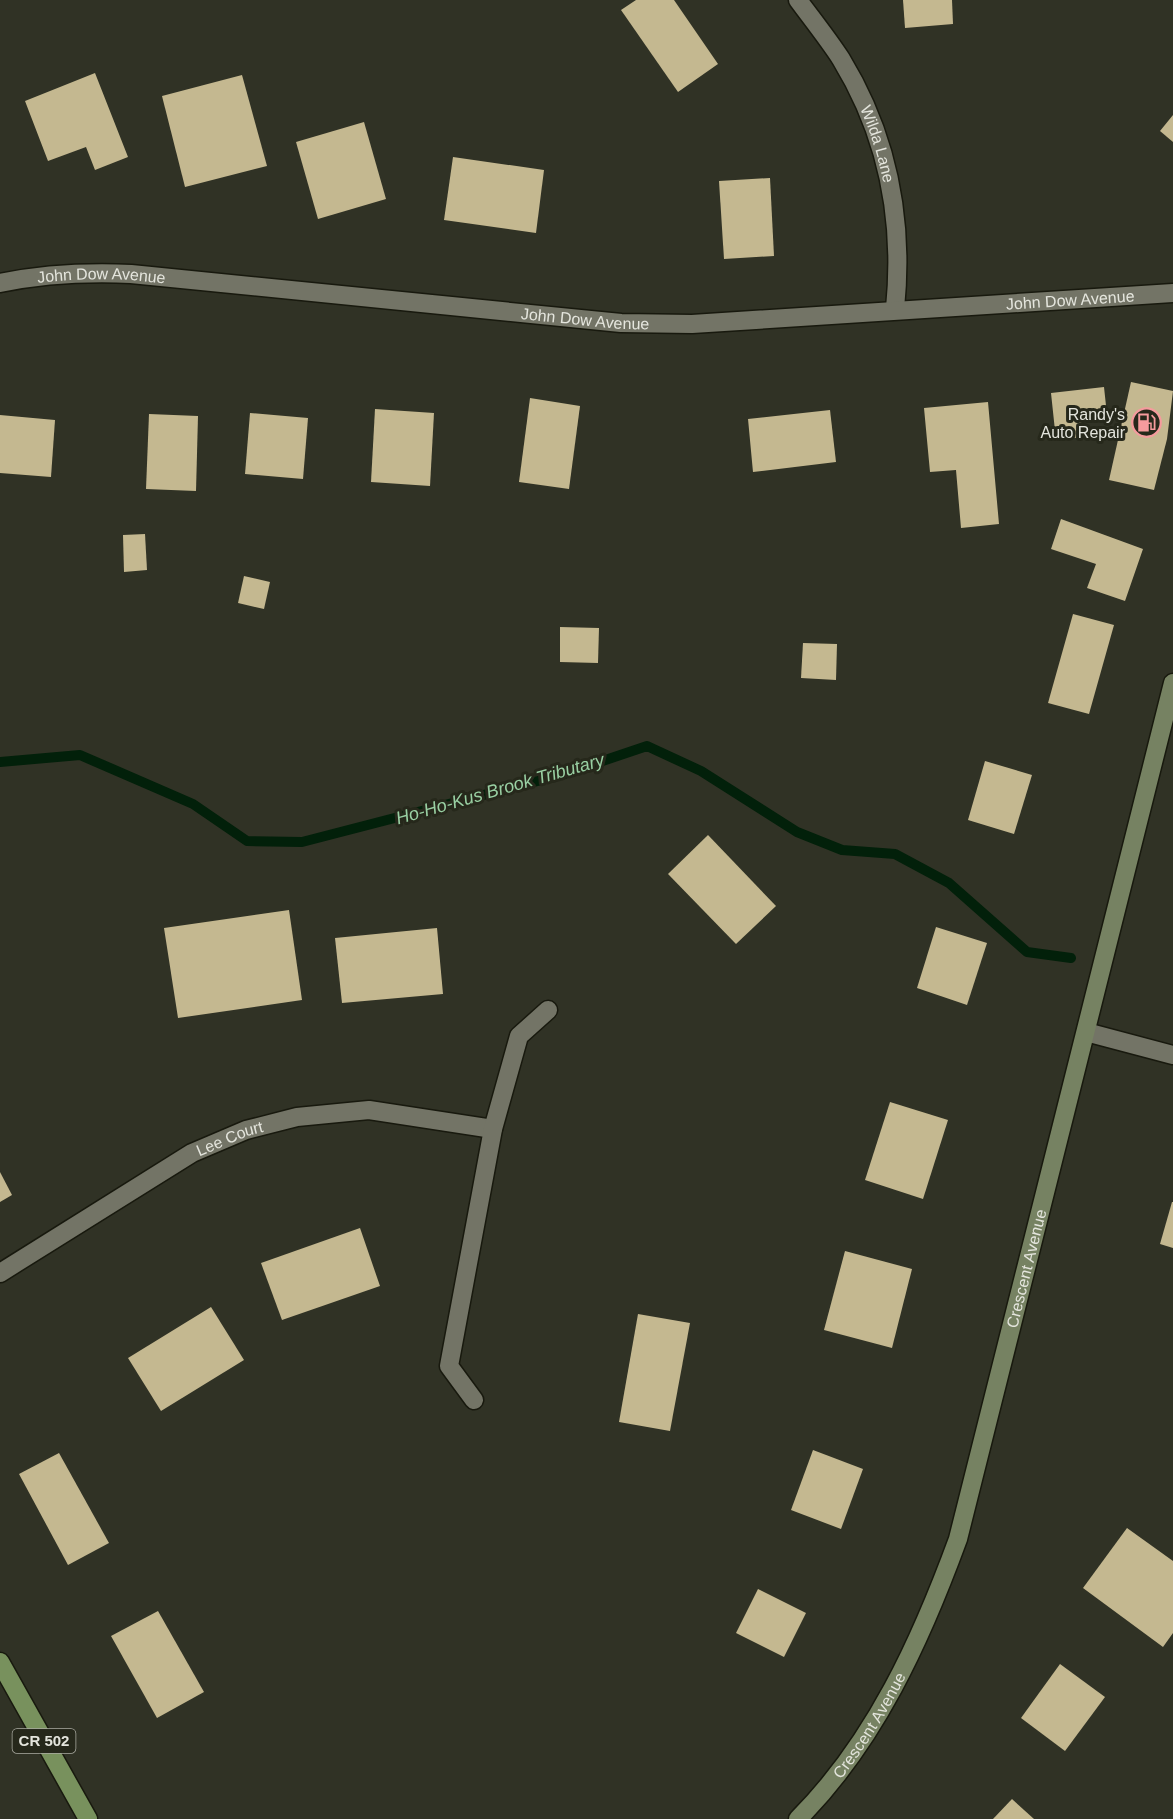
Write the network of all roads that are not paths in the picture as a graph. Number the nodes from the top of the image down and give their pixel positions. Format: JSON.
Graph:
{"nodes":[{"id":1,"x":798,"y":0,"type":"edge"},
{"id":2,"x":0,"y":283,"type":"edge"},
{"id":3,"x":1173,"y":293,"type":"edge"},
{"id":4,"x":896,"y":309,"type":"junction"},
{"id":5,"x":1173,"y":683,"type":"edge"},
{"id":6,"x":548,"y":1010,"type":"dead end"},
{"id":7,"x":1086,"y":1032,"type":"junction"},
{"id":8,"x":1173,"y":1055,"type":"edge"},
{"id":9,"x":493,"y":1129,"type":"junction"},
{"id":10,"x":0,"y":1273,"type":"edge"},
{"id":11,"x":474,"y":1400,"type":"dead end"},
{"id":12,"x":0,"y":1662,"type":"edge"},
{"id":13,"x":88,"y":1819,"type":"edge"},
{"id":14,"x":798,"y":1819,"type":"edge"}],
"edges":[{"from":1,"to":4,"type":"street","name":"Wilda Lane"},
{"from":2,"to":4,"type":"street","name":"John Dow Avenue"},
{"from":3,"to":4,"type":"street","name":"John Dow Avenue"},
{"from":5,"to":7,"type":"main road","name":"Crescent Avenue"},
{"from":6,"to":9,"type":"street"},
{"from":7,"to":8,"type":"street"},
{"from":7,"to":14,"type":"main road","name":"Crescent Avenue"},
{"from":9,"to":10,"type":"street","name":"Lee Court"},
{"from":9,"to":11,"type":"street"},
{"from":12,"to":13,"type":"main road","number":"CR 502"}]}
